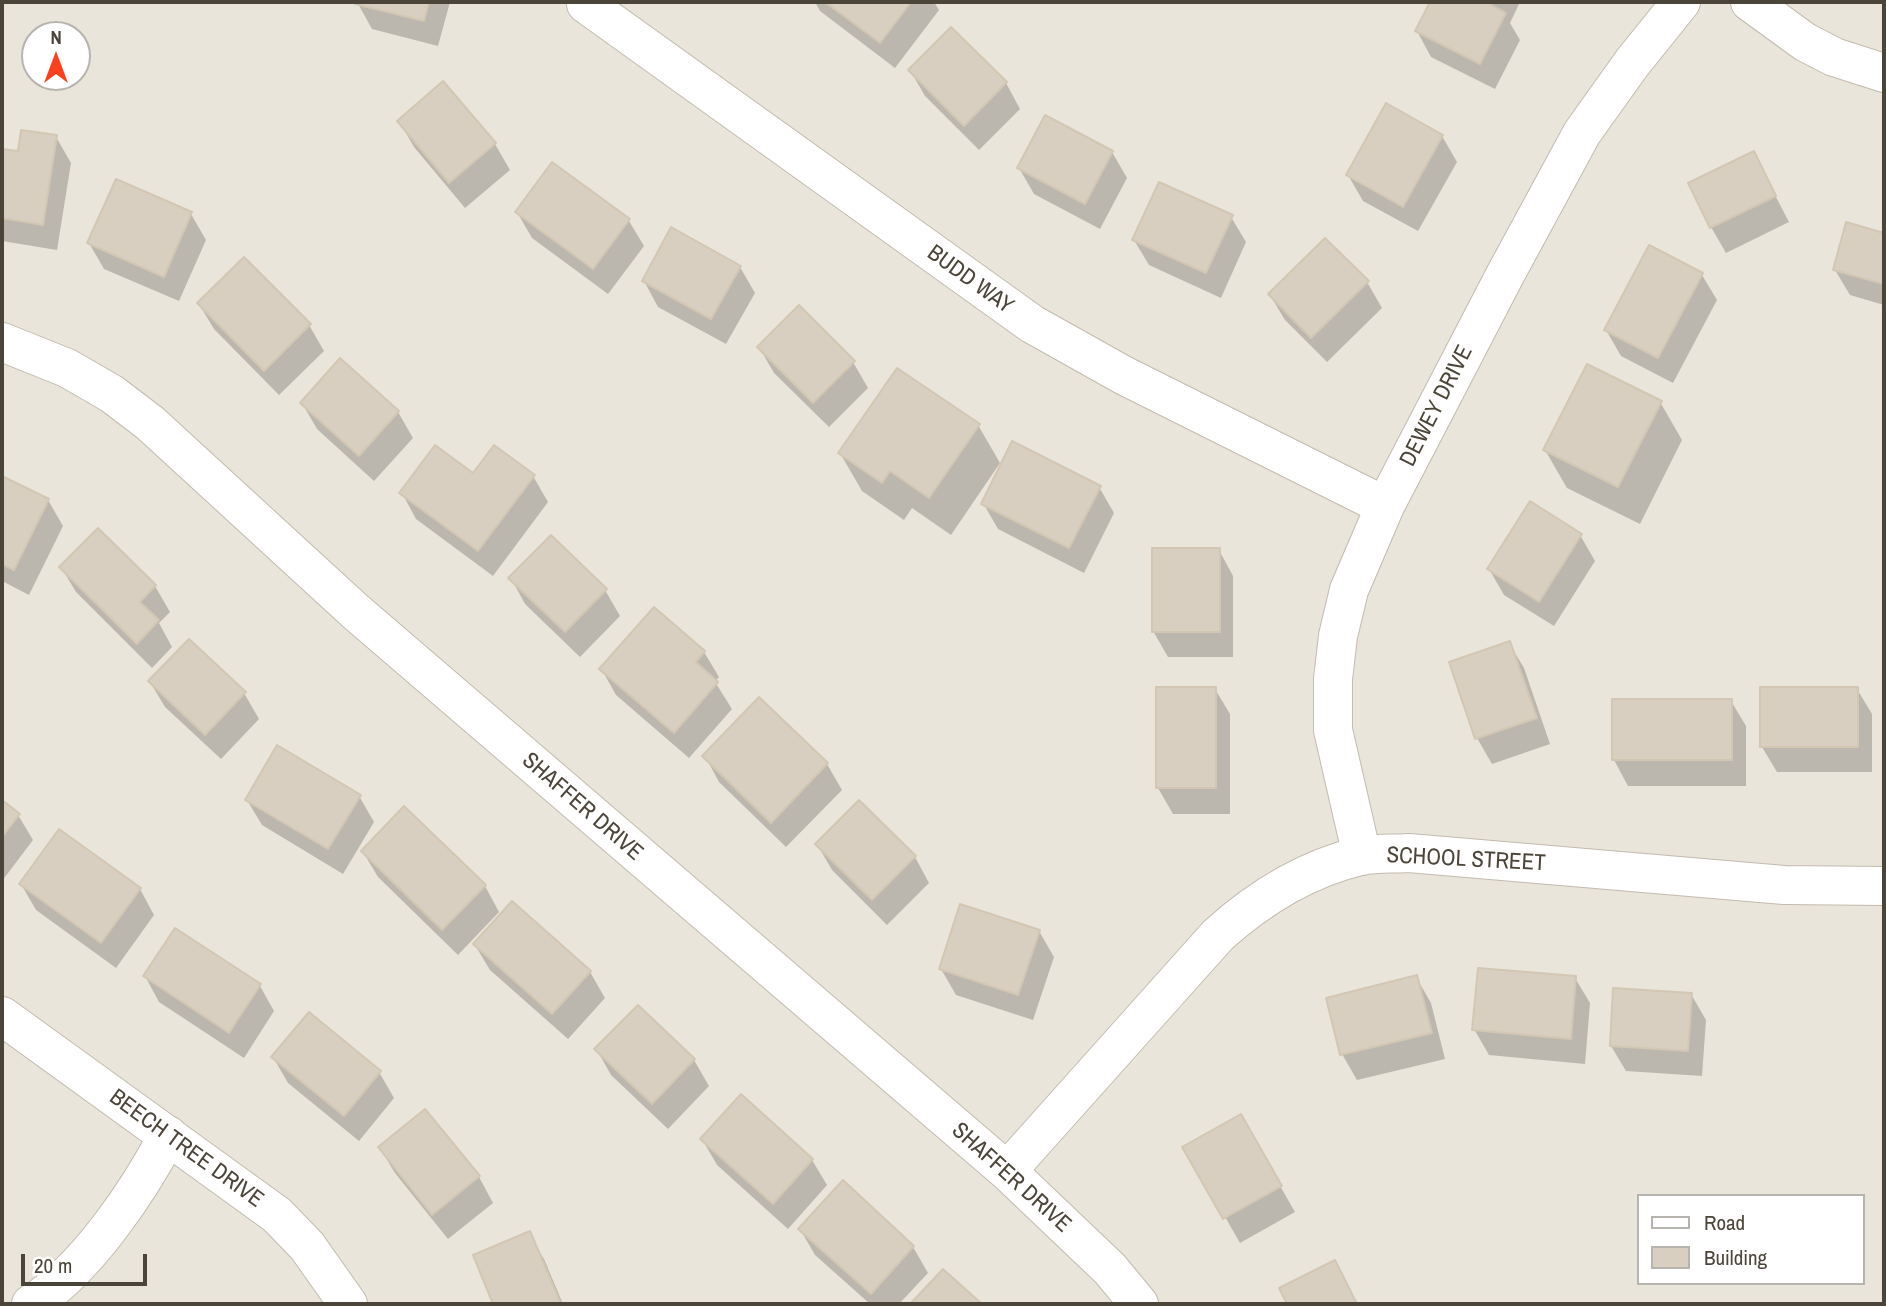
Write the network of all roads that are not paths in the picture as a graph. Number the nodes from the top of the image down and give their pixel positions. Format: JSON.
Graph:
{"nodes":[{"id":1,"x":1681,"y":2,"type":"edge"},
{"id":2,"x":1750,"y":2,"type":"edge"},
{"id":3,"x":586,"y":5,"type":"dead end"},
{"id":4,"x":1884,"y":73,"type":"edge"},
{"id":5,"x":2,"y":342,"type":"edge"},
{"id":6,"x":1385,"y":506,"type":"junction"},
{"id":7,"x":1362,"y":856,"type":"junction"},
{"id":8,"x":1884,"y":886,"type":"edge"},
{"id":9,"x":2,"y":1016,"type":"edge"},
{"id":10,"x":168,"y":1135,"type":"junction"},
{"id":11,"x":1007,"y":1171,"type":"junction"},
{"id":12,"x":31,"y":1304,"type":"edge"},
{"id":13,"x":348,"y":1304,"type":"edge"},
{"id":14,"x":1139,"y":1304,"type":"edge"}],
"edges":[{"from":1,"to":6,"type":"street","name":"DEWEY DRIVE"},
{"from":2,"to":4,"type":"street"},
{"from":3,"to":6,"type":"street","name":"BUDD WAY"},
{"from":5,"to":11,"type":"street","name":"SHAFFER DRIVE"},
{"from":6,"to":7,"type":"street","name":"DEWEY DRIVE"},
{"from":7,"to":8,"type":"street","name":"SCHOOL STREET"},
{"from":7,"to":11,"type":"street","name":"SCHOOL STREET"},
{"from":9,"to":10,"type":"street","name":"BEECH TREE DRIVE"},
{"from":10,"to":12,"type":"street"},
{"from":10,"to":13,"type":"street","name":"BEECH TREE DRIVE"},
{"from":11,"to":14,"type":"street","name":"SHAFFER DRIVE"}]}
